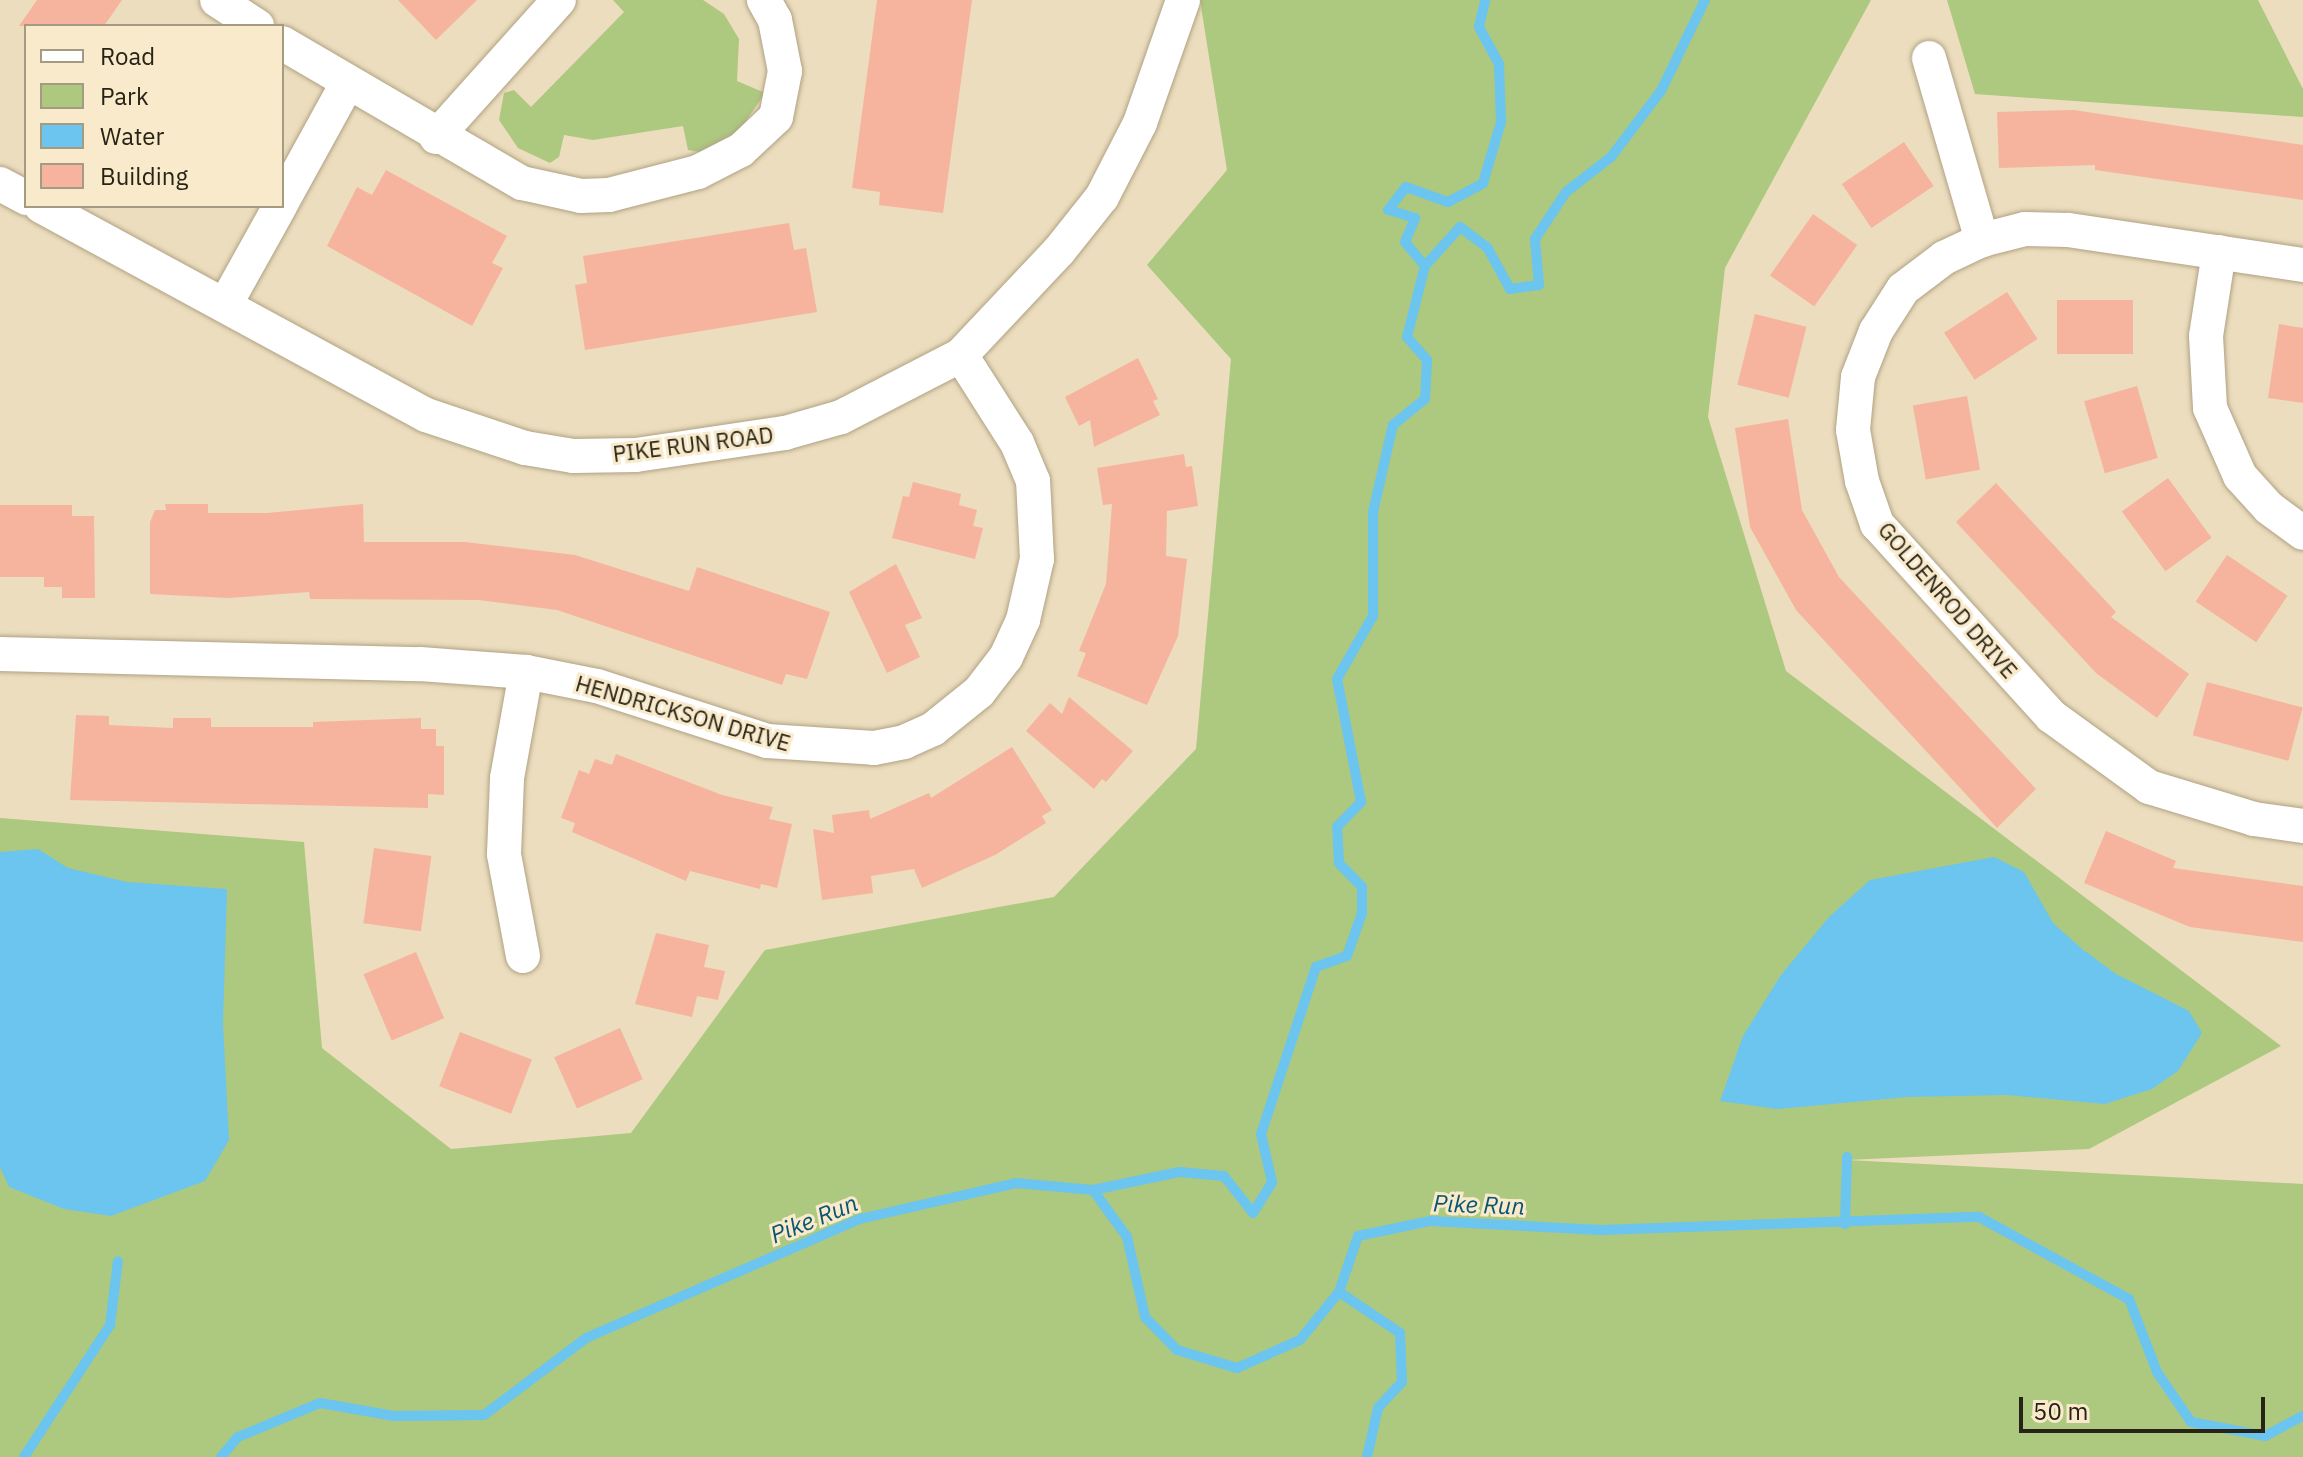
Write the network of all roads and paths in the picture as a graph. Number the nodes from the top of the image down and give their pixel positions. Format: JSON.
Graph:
{"nodes":[{"id":1,"x":217,"y":0,"type":"edge"},
{"id":2,"x":559,"y":0,"type":"edge"},
{"id":3,"x":764,"y":0,"type":"edge"},
{"id":4,"x":1183,"y":0,"type":"edge"},
{"id":5,"x":254,"y":24,"type":"edge"},
{"id":6,"x":284,"y":44,"type":"edge"},
{"id":7,"x":1929,"y":58,"type":"dead end"},
{"id":8,"x":347,"y":84,"type":"junction"},
{"id":9,"x":436,"y":137,"type":"junction"},
{"id":10,"x":0,"y":184,"type":"edge"},
{"id":11,"x":24,"y":197,"type":"edge"},
{"id":12,"x":284,"y":199,"type":"edge"},
{"id":13,"x":45,"y":208,"type":"edge"},
{"id":14,"x":279,"y":208,"type":"edge"},
{"id":15,"x":1982,"y":240,"type":"junction"},
{"id":16,"x":2219,"y":252,"type":"junction"},
{"id":17,"x":2303,"y":265,"type":"edge"},
{"id":18,"x":225,"y":305,"type":"junction"},
{"id":19,"x":961,"y":355,"type":"junction"},
{"id":20,"x":2303,"y":533,"type":"edge"},
{"id":21,"x":0,"y":654,"type":"edge"},
{"id":22,"x":526,"y":672,"type":"junction"},
{"id":23,"x":2303,"y":826,"type":"edge"},
{"id":24,"x":523,"y":956,"type":"dead end"}],
"edges":[{"from":1,"to":5,"type":"street"},
{"from":2,"to":9,"type":"street"},
{"from":3,"to":9,"type":"street"},
{"from":4,"to":19,"type":"street","name":"PIKE RUN ROAD"},
{"from":6,"to":8,"type":"street"},
{"from":7,"to":15,"type":"street"},
{"from":8,"to":9,"type":"street"},
{"from":8,"to":12,"type":"street"},
{"from":10,"to":11,"type":"street"},
{"from":13,"to":18,"type":"street","name":"PIKE RUN ROAD"},
{"from":14,"to":18,"type":"street"},
{"from":15,"to":16,"type":"street","name":"GOLDENROD DRIVE"},
{"from":15,"to":23,"type":"street","name":"GOLDENROD DRIVE"},
{"from":16,"to":17,"type":"street","name":"GOLDENROD DRIVE"},
{"from":16,"to":20,"type":"street"},
{"from":18,"to":19,"type":"street","name":"PIKE RUN ROAD"},
{"from":19,"to":22,"type":"street","name":"HENDRICKSON DRIVE"},
{"from":21,"to":22,"type":"street","name":"HENDRICKSON DRIVE"},
{"from":22,"to":24,"type":"street"}]}
